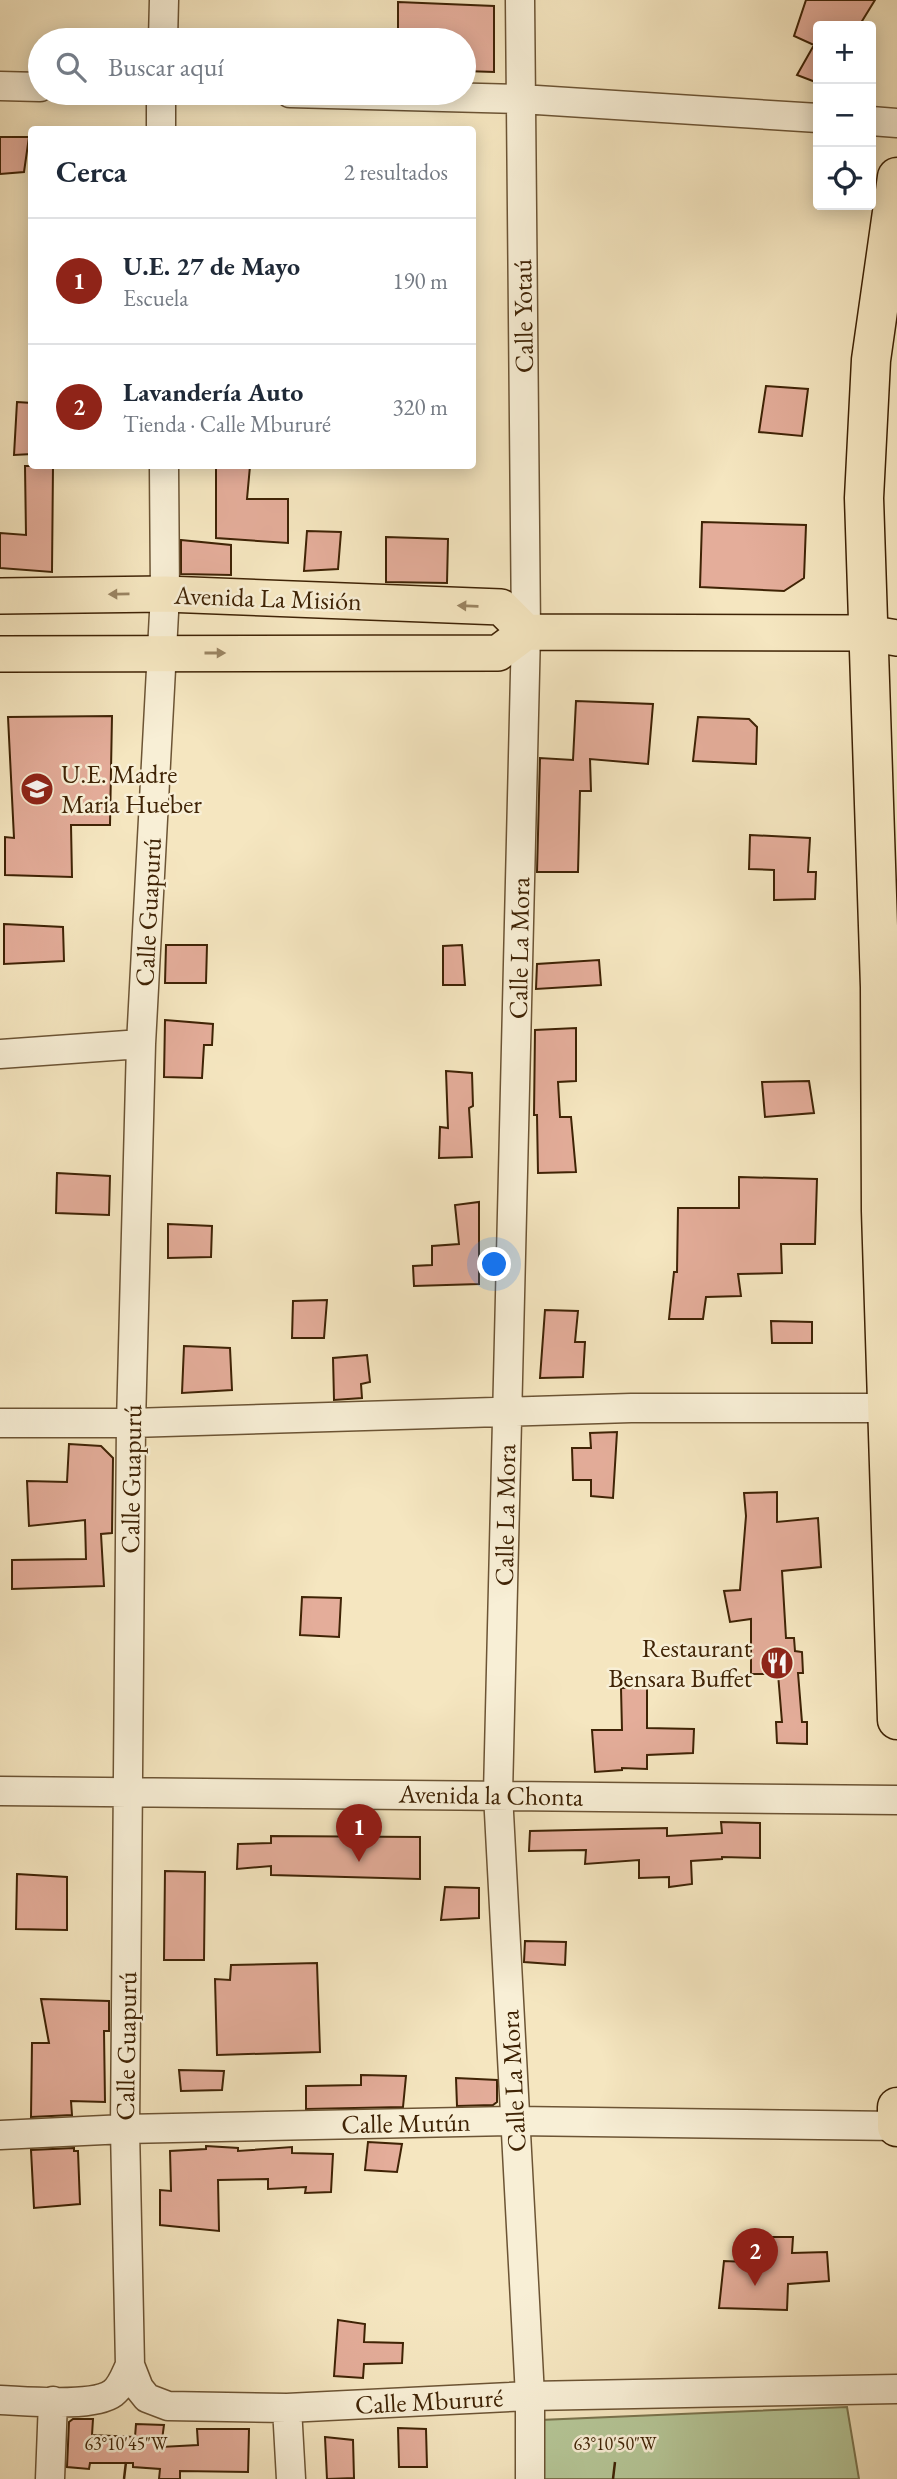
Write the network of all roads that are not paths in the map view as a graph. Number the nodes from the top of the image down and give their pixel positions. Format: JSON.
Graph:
{"nodes":[{"id":1,"x":164,"y":0,"type":"edge"},
{"id":2,"x":520,"y":0,"type":"edge"},
{"id":3,"x":163,"y":28,"type":"edge"},
{"id":4,"x":0,"y":86,"type":"edge"},
{"id":5,"x":28,"y":86,"type":"edge"},
{"id":6,"x":476,"y":98,"type":"edge"},
{"id":7,"x":521,"y":99,"type":"junction"},
{"id":8,"x":161,"y":105,"type":"edge"},
{"id":9,"x":813,"y":118,"type":"edge"},
{"id":10,"x":876,"y":121,"type":"edge"},
{"id":11,"x":897,"y":123,"type":"edge"},
{"id":12,"x":161,"y":126,"type":"edge"},
{"id":13,"x":897,"y":177,"type":"edge"},
{"id":14,"x":164,"y":469,"type":"edge"},
{"id":15,"x":165,"y":594,"type":"junction"},
{"id":16,"x":0,"y":596,"type":"edge"},
{"id":17,"x":526,"y":632,"type":"junction"},
{"id":18,"x":882,"y":636,"type":"edge"},
{"id":19,"x":163,"y":652,"type":"junction"},
{"id":20,"x":0,"y":654,"type":"edge"},
{"id":21,"x":887,"y":914,"type":"edge"},
{"id":22,"x":888,"y":987,"type":"edge"},
{"id":23,"x":141,"y":1044,"type":"junction"},
{"id":24,"x":0,"y":1054,"type":"edge"},
{"id":25,"x":889,"y":1199,"type":"edge"},
{"id":26,"x":892,"y":1409,"type":"edge"},
{"id":27,"x":508,"y":1411,"type":"junction"},
{"id":28,"x":0,"y":1423,"type":"edge"},
{"id":29,"x":131,"y":1423,"type":"junction"},
{"id":30,"x":897,"y":1720,"type":"edge"},
{"id":31,"x":0,"y":1791,"type":"edge"},
{"id":32,"x":129,"y":1791,"type":"junction"},
{"id":33,"x":498,"y":1794,"type":"junction"},
{"id":34,"x":897,"y":1800,"type":"edge"},
{"id":35,"x":897,"y":2107,"type":"edge"},
{"id":36,"x":515,"y":2121,"type":"junction"},
{"id":37,"x":897,"y":2127,"type":"edge"},
{"id":38,"x":125,"y":2129,"type":"junction"},
{"id":39,"x":0,"y":2135,"type":"edge"},
{"id":40,"x":130,"y":2365,"type":"junction"},
{"id":41,"x":897,"y":2389,"type":"edge"},
{"id":42,"x":530,"y":2396,"type":"junction"},
{"id":43,"x":0,"y":2400,"type":"edge"},
{"id":44,"x":53,"y":2401,"type":"junction"},
{"id":45,"x":94,"y":2401,"type":"junction"},
{"id":46,"x":168,"y":2406,"type":"junction"},
{"id":47,"x":287,"y":2408,"type":"junction"},
{"id":48,"x":50,"y":2479,"type":"edge"},
{"id":49,"x":291,"y":2479,"type":"edge"},
{"id":50,"x":530,"y":2479,"type":"edge"}],
"edges":[{"from":1,"to":3,"type":"street"},
{"from":2,"to":7,"type":"street","name":"Calle Yotaú"},
{"from":4,"to":5,"type":"street"},
{"from":6,"to":7,"type":"street"},
{"from":7,"to":9,"type":"street"},
{"from":7,"to":17,"type":"street","name":"Calle Yotaú"},
{"from":8,"to":12,"type":"street"},
{"from":10,"to":11,"type":"street"},
{"from":13,"to":18,"type":"highway"},
{"from":14,"to":15,"type":"street","name":"Calle Guapurú"},
{"from":15,"to":16,"type":"main road","name":"Avenida La Misión","one_way":true},
{"from":17,"to":15,"type":"main road","name":"Avenida La Misión","one_way":true},
{"from":15,"to":19,"type":"street","name":"Calle Guapurú"},
{"from":17,"to":18,"type":"main road"},
{"from":19,"to":17,"type":"main road","name":"Avenida La Misión","one_way":true},
{"from":17,"to":27,"type":"street","name":"Calle La Mora"},
{"from":18,"to":21,"type":"highway"},
{"from":19,"to":20,"type":"main road","name":"Avenida La Misión"},
{"from":19,"to":23,"type":"street","name":"Calle Guapurú"},
{"from":21,"to":22,"type":"highway"},
{"from":22,"to":25,"type":"highway"},
{"from":23,"to":24,"type":"street"},
{"from":23,"to":29,"type":"street","name":"Calle Guapurú"},
{"from":25,"to":26,"type":"highway"},
{"from":26,"to":27,"type":"street"},
{"from":26,"to":30,"type":"highway"},
{"from":27,"to":29,"type":"street"},
{"from":27,"to":33,"type":"street","name":"Calle La Mora"},
{"from":28,"to":29,"type":"street"},
{"from":29,"to":32,"type":"street","name":"Calle Guapurú"},
{"from":31,"to":32,"type":"street","name":"Avenida la Chonta"},
{"from":32,"to":33,"type":"street","name":"Avenida la Chonta"},
{"from":32,"to":38,"type":"street","name":"Calle Guapurú"},
{"from":33,"to":34,"type":"street","name":"Avenida la Chonta"},
{"from":33,"to":36,"type":"street","name":"Calle La Mora"},
{"from":35,"to":37,"type":"highway"},
{"from":36,"to":37,"type":"street","name":"Calle Mutún"},
{"from":36,"to":38,"type":"street","name":"Calle Mutún"},
{"from":36,"to":42,"type":"street","name":"Calle La Mora"},
{"from":38,"to":39,"type":"street","name":"Calle Mutún"},
{"from":38,"to":40,"type":"street","name":"Calle Guapurú"},
{"from":40,"to":45,"type":"street"},
{"from":40,"to":46,"type":"street"},
{"from":41,"to":42,"type":"street","name":"Calle Mbururé"},
{"from":42,"to":47,"type":"street","name":"Calle Mbururé"},
{"from":42,"to":50,"type":"street","name":"Calle La Mora"},
{"from":43,"to":44,"type":"street"},
{"from":44,"to":45,"type":"street"},
{"from":44,"to":48,"type":"street"},
{"from":45,"to":46,"type":"street","name":"Calle Mbururé"},
{"from":46,"to":47,"type":"street","name":"Calle Mbururé"},
{"from":47,"to":49,"type":"street"}]}
